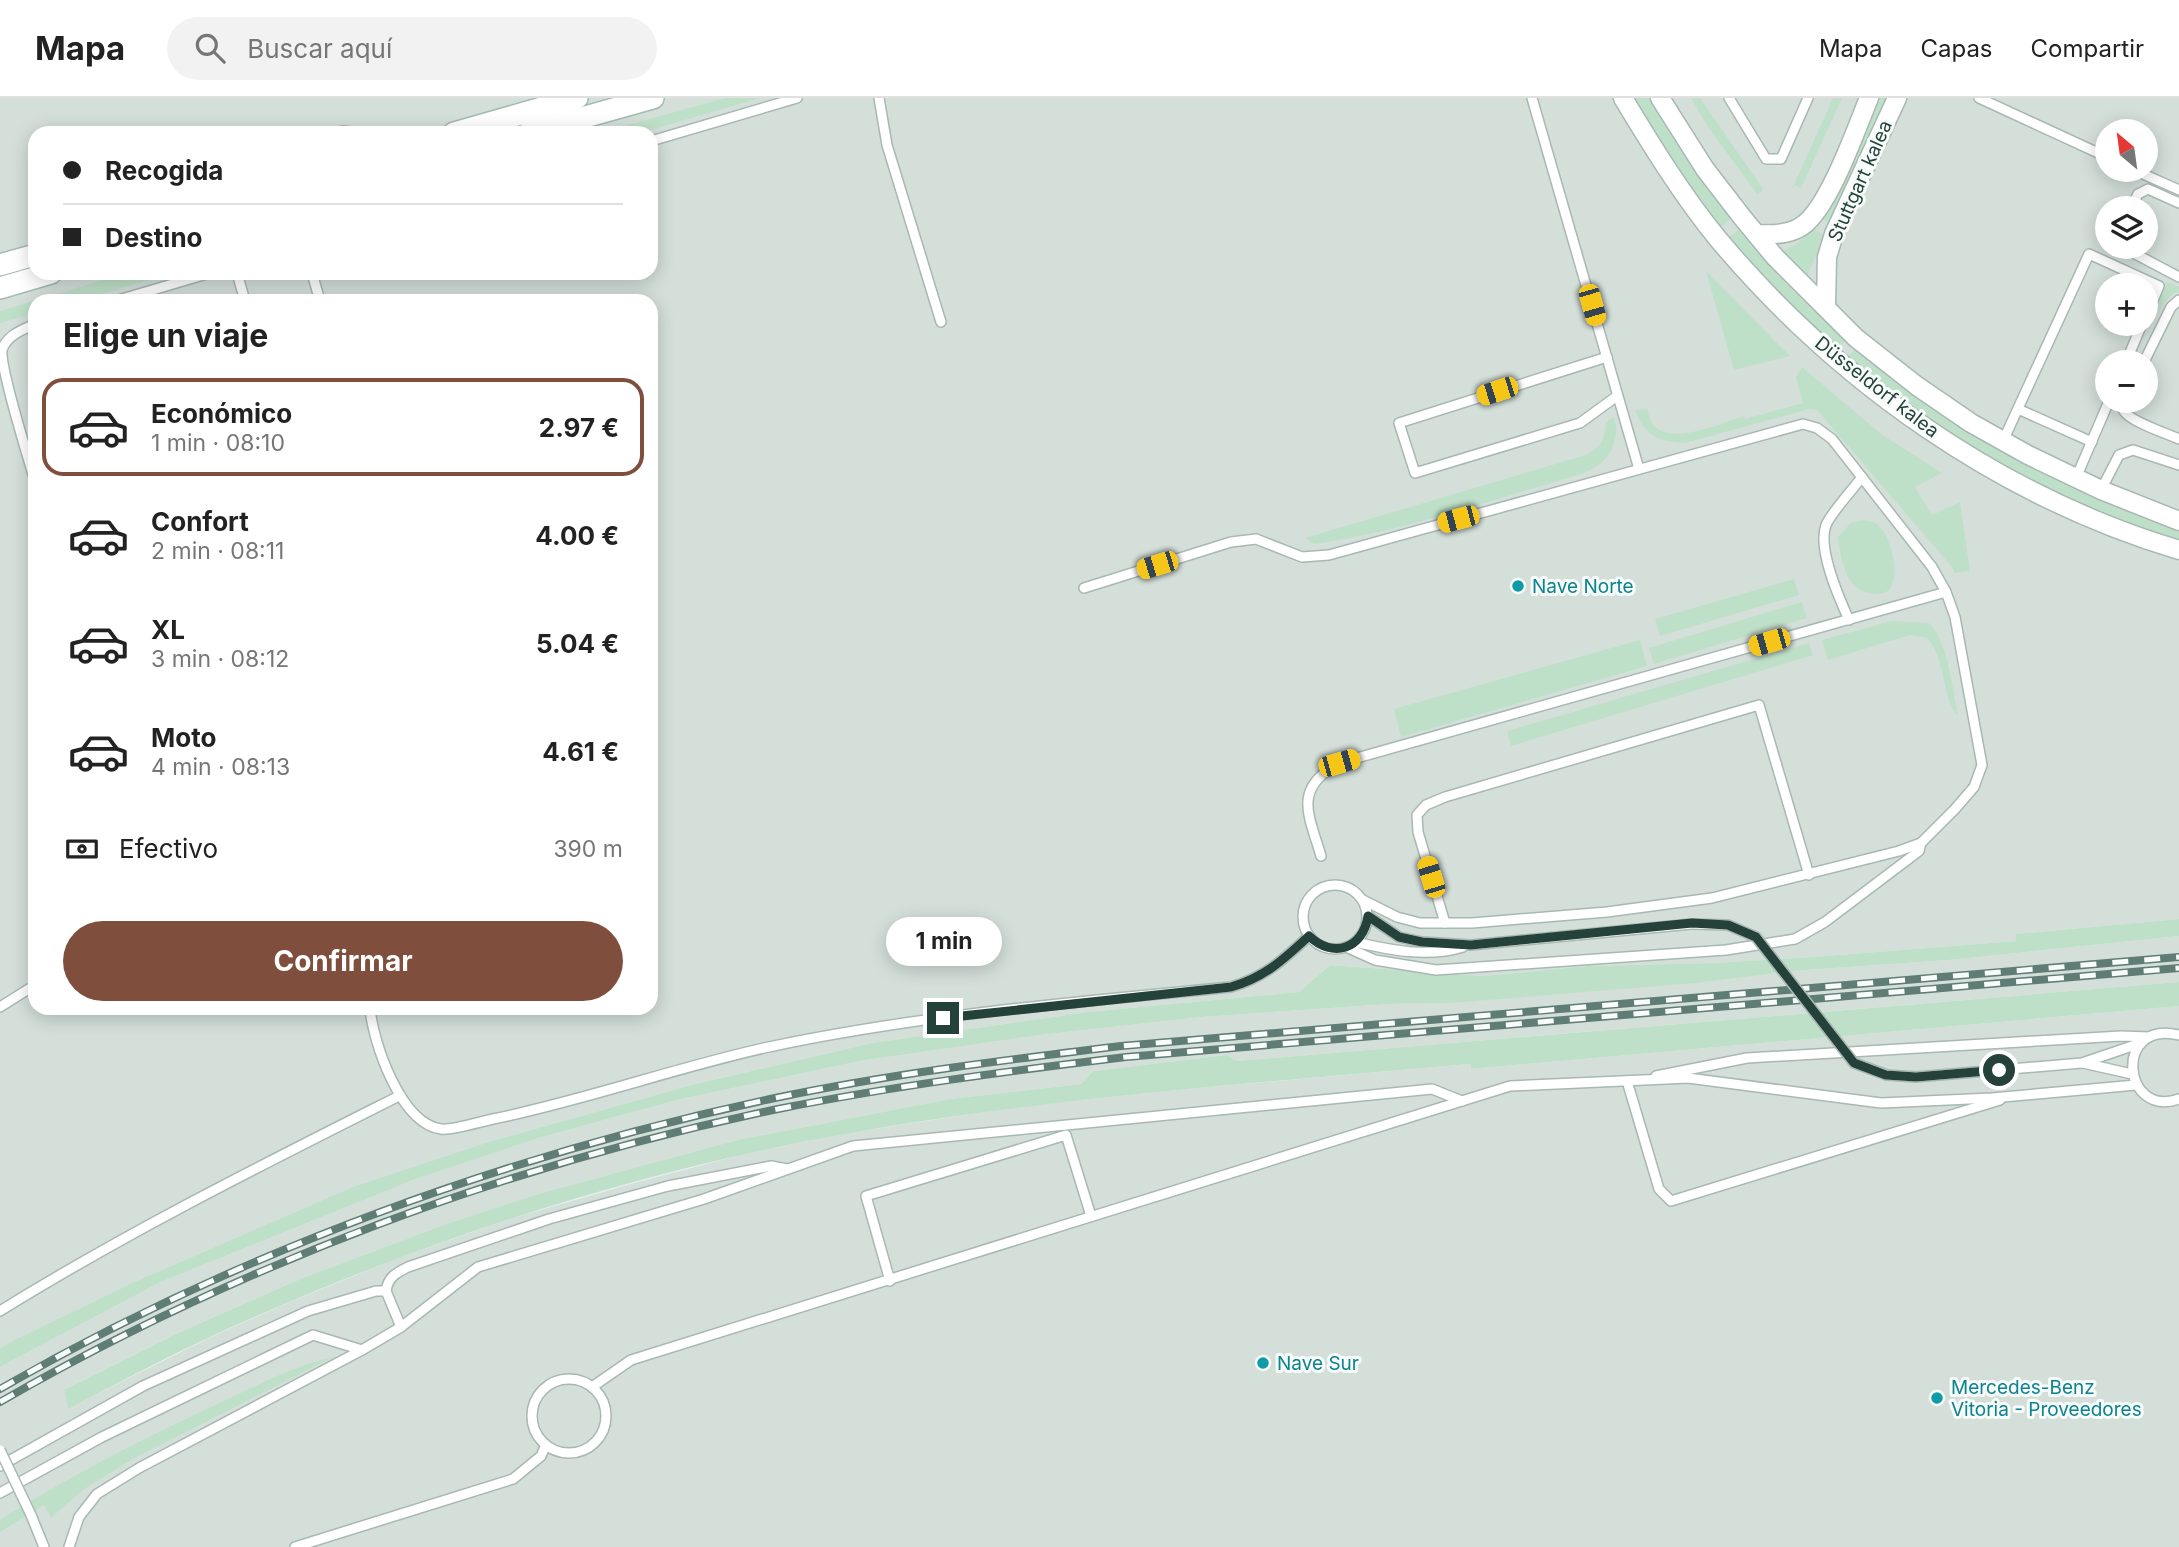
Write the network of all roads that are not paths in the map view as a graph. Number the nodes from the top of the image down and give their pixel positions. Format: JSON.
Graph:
{"nodes":[{"id":1,"x":578,"y":98,"type":"edge"},
{"id":2,"x":797,"y":98,"type":"edge"},
{"id":3,"x":880,"y":98,"type":"edge"},
{"id":4,"x":1532,"y":98,"type":"edge"},
{"id":5,"x":1623,"y":98,"type":"edge"},
{"id":6,"x":1660,"y":98,"type":"edge"},
{"id":7,"x":1729,"y":98,"type":"edge"},
{"id":8,"x":1808,"y":98,"type":"edge"},
{"id":9,"x":1869,"y":98,"type":"edge"},
{"id":10,"x":1897,"y":98,"type":"edge"},
{"id":11,"x":1979,"y":98,"type":"edge"},
{"id":12,"x":642,"y":99,"type":"edge"},
{"id":13,"x":557,"y":101,"type":"edge"},
{"id":14,"x":477,"y":126,"type":"edge"},
{"id":15,"x":551,"y":126,"type":"edge"},
{"id":16,"x":658,"y":139,"type":"edge"},
{"id":17,"x":2095,"y":151,"type":"edge"},
{"id":18,"x":2158,"y":181,"type":"edge"},
{"id":19,"x":2179,"y":190,"type":"edge"},
{"id":20,"x":2137,"y":196,"type":"edge"},
{"id":21,"x":2179,"y":203,"type":"edge"},
{"id":22,"x":1756,"y":234,"type":"junction"},
{"id":23,"x":28,"y":257,"type":"edge"},
{"id":24,"x":2145,"y":259,"type":"edge"},
{"id":25,"x":0,"y":265,"type":"edge"},
{"id":26,"x":2130,"y":273,"type":"edge"},
{"id":27,"x":2179,"y":277,"type":"edge"},
{"id":28,"x":28,"y":280,"type":"edge"},
{"id":29,"x":186,"y":280,"type":"edge"},
{"id":30,"x":0,"y":288,"type":"edge"},
{"id":31,"x":139,"y":294,"type":"edge"},
{"id":32,"x":2179,"y":300,"type":"edge"},
{"id":33,"x":1826,"y":306,"type":"junction"},
{"id":34,"x":941,"y":322,"type":"dead end"},
{"id":35,"x":28,"y":327,"type":"edge"},
{"id":36,"x":12,"y":335,"type":"junction"},
{"id":37,"x":0,"y":338,"type":"edge"},
{"id":38,"x":2150,"y":350,"type":"edge"},
{"id":39,"x":1607,"y":357,"type":"junction"},
{"id":40,"x":1618,"y":396,"type":"junction"},
{"id":41,"x":2018,"y":409,"type":"junction"},
{"id":42,"x":2104,"y":413,"type":"edge"},
{"id":43,"x":2126,"y":413,"type":"edge"},
{"id":44,"x":2179,"y":439,"type":"edge"},
{"id":45,"x":2003,"y":441,"type":"junction"},
{"id":46,"x":2092,"y":442,"type":"junction"},
{"id":47,"x":28,"y":457,"type":"edge"},
{"id":48,"x":2179,"y":465,"type":"edge"},
{"id":49,"x":1639,"y":468,"type":"junction"},
{"id":50,"x":1862,"y":477,"type":"junction"},
{"id":51,"x":2076,"y":478,"type":"junction"},
{"id":52,"x":2101,"y":490,"type":"junction"},
{"id":53,"x":2179,"y":521,"type":"edge"},
{"id":54,"x":2179,"y":550,"type":"edge"},
{"id":55,"x":1084,"y":588,"type":"dead end"},
{"id":56,"x":1945,"y":592,"type":"junction"},
{"id":57,"x":1849,"y":620,"type":"junction"},
{"id":58,"x":1921,"y":842,"type":"junction"},
{"id":59,"x":1321,"y":856,"type":"dead end"},
{"id":60,"x":1809,"y":875,"type":"junction"},
{"id":61,"x":1363,"y":900,"type":"junction"},
{"id":62,"x":1368,"y":916,"type":"junction"},
{"id":63,"x":1445,"y":923,"type":"junction"},
{"id":64,"x":1309,"y":936,"type":"junction"},
{"id":65,"x":1350,"y":945,"type":"junction"},
{"id":66,"x":1471,"y":945,"type":"junction"},
{"id":67,"x":28,"y":989,"type":"edge"},
{"id":68,"x":0,"y":1007,"type":"edge"},
{"id":69,"x":371,"y":1015,"type":"edge"},
{"id":70,"x":2179,"y":1035,"type":"edge"},
{"id":71,"x":2149,"y":1037,"type":"junction"},
{"id":72,"x":2141,"y":1043,"type":"junction"},
{"id":73,"x":2082,"y":1063,"type":"junction"},
{"id":74,"x":2132,"y":1074,"type":"junction"},
{"id":75,"x":1627,"y":1081,"type":"junction"},
{"id":76,"x":2136,"y":1084,"type":"junction"},
{"id":77,"x":399,"y":1096,"type":"junction"},
{"id":78,"x":2008,"y":1096,"type":"junction"},
{"id":79,"x":1462,"y":1101,"type":"junction"},
{"id":80,"x":2178,"y":1102,"type":"edge"},
{"id":81,"x":788,"y":1169,"type":"junction"},
{"id":82,"x":1091,"y":1216,"type":"junction"},
{"id":83,"x":890,"y":1281,"type":"junction"},
{"id":84,"x":386,"y":1291,"type":"junction"},
{"id":85,"x":0,"y":1311,"type":"edge"},
{"id":86,"x":401,"y":1327,"type":"junction"},
{"id":87,"x":362,"y":1350,"type":"junction"},
{"id":88,"x":592,"y":1388,"type":"junction"},
{"id":89,"x":546,"y":1445,"type":"junction"},
{"id":90,"x":0,"y":1450,"type":"edge"},
{"id":91,"x":0,"y":1466,"type":"edge"},
{"id":92,"x":0,"y":1493,"type":"edge"},
{"id":93,"x":44,"y":1547,"type":"edge"},
{"id":94,"x":69,"y":1547,"type":"edge"},
{"id":95,"x":295,"y":1547,"type":"edge"}],
"edges":[{"from":1,"to":13,"type":"street"},
{"from":2,"to":16,"type":"lane"},
{"from":3,"to":34,"type":"lane"},
{"from":4,"to":39,"type":"lane"},
{"from":5,"to":54,"type":"street","name":"Düsseldorf kalea"},
{"from":6,"to":22,"type":"street","name":"Düsseldorf kalea"},
{"from":7,"to":8,"type":"lane"},
{"from":9,"to":22,"type":"street","name":"Stuttgart kalea"},
{"from":10,"to":33,"type":"street","name":"Stuttgart kalea"},
{"from":11,"to":17,"type":"lane"},
{"from":12,"to":15,"type":"street"},
{"from":13,"to":14,"type":"street"},
{"from":18,"to":19,"type":"lane"},
{"from":20,"to":21,"type":"lane"},
{"from":22,"to":33,"type":"street","name":"Düsseldorf kalea"},
{"from":23,"to":25,"type":"street"},
{"from":24,"to":27,"type":"lane"},
{"from":26,"to":41,"type":"lane"},
{"from":28,"to":30,"type":"street"},
{"from":29,"to":31,"type":"lane"},
{"from":32,"to":38,"type":"lane"},
{"from":33,"to":45,"type":"street","name":"Düsseldorf kalea"},
{"from":35,"to":36,"type":"lane"},
{"from":36,"to":37,"type":"lane"},
{"from":36,"to":47,"type":"lane"},
{"from":39,"to":40,"type":"lane"},
{"from":39,"to":40,"type":"lane"},
{"from":40,"to":49,"type":"lane"},
{"from":41,"to":45,"type":"lane"},
{"from":41,"to":46,"type":"lane"},
{"from":42,"to":46,"type":"lane"},
{"from":43,"to":44,"type":"lane"},
{"from":45,"to":51,"type":"street","name":"Düsseldorf kalea"},
{"from":46,"to":51,"type":"lane"},
{"from":48,"to":52,"type":"lane"},
{"from":49,"to":50,"type":"lane"},
{"from":49,"to":55,"type":"lane"},
{"from":50,"to":56,"type":"lane"},
{"from":50,"to":57,"type":"lane"},
{"from":51,"to":52,"type":"street","name":"Düsseldorf kalea"},
{"from":52,"to":53,"type":"street","name":"Düsseldorf kalea"},
{"from":56,"to":57,"type":"lane"},
{"from":56,"to":58,"type":"lane"},
{"from":57,"to":59,"type":"lane"},
{"from":58,"to":60,"type":"lane"},
{"from":58,"to":65,"type":"lane"},
{"from":60,"to":63,"type":"lane"},
{"from":60,"to":63,"type":"lane"},
{"from":61,"to":62,"type":"lane"},
{"from":61,"to":63,"type":"lane"},
{"from":61,"to":64,"type":"lane"},
{"from":62,"to":65,"type":"lane"},
{"from":62,"to":66,"type":"lane"},
{"from":64,"to":65,"type":"lane"},
{"from":64,"to":77,"type":"lane"},
{"from":65,"to":66,"type":"lane"},
{"from":66,"to":73,"type":"lane","bridge":true},
{"from":67,"to":68,"type":"lane"},
{"from":69,"to":77,"type":"lane"},
{"from":70,"to":71,"type":"lane"},
{"from":71,"to":72,"type":"lane"},
{"from":71,"to":75,"type":"lane"},
{"from":72,"to":73,"type":"lane"},
{"from":72,"to":74,"type":"lane"},
{"from":73,"to":74,"type":"lane"},
{"from":74,"to":76,"type":"lane"},
{"from":75,"to":78,"type":"lane"},
{"from":75,"to":78,"type":"lane"},
{"from":75,"to":79,"type":"lane"},
{"from":76,"to":78,"type":"lane"},
{"from":76,"to":80,"type":"lane"},
{"from":77,"to":85,"type":"lane"},
{"from":79,"to":81,"type":"lane"},
{"from":79,"to":82,"type":"lane"},
{"from":81,"to":84,"type":"lane"},
{"from":81,"to":86,"type":"lane"},
{"from":82,"to":83,"type":"lane"},
{"from":82,"to":83,"type":"lane"},
{"from":83,"to":88,"type":"lane"},
{"from":84,"to":86,"type":"lane"},
{"from":84,"to":91,"type":"lane"},
{"from":86,"to":87,"type":"lane"},
{"from":87,"to":92,"type":"lane"},
{"from":87,"to":94,"type":"lane"},
{"from":88,"to":89,"type":"lane"},
{"from":88,"to":89,"type":"lane"},
{"from":89,"to":95,"type":"lane"},
{"from":90,"to":93,"type":"lane","bridge":true}]}
